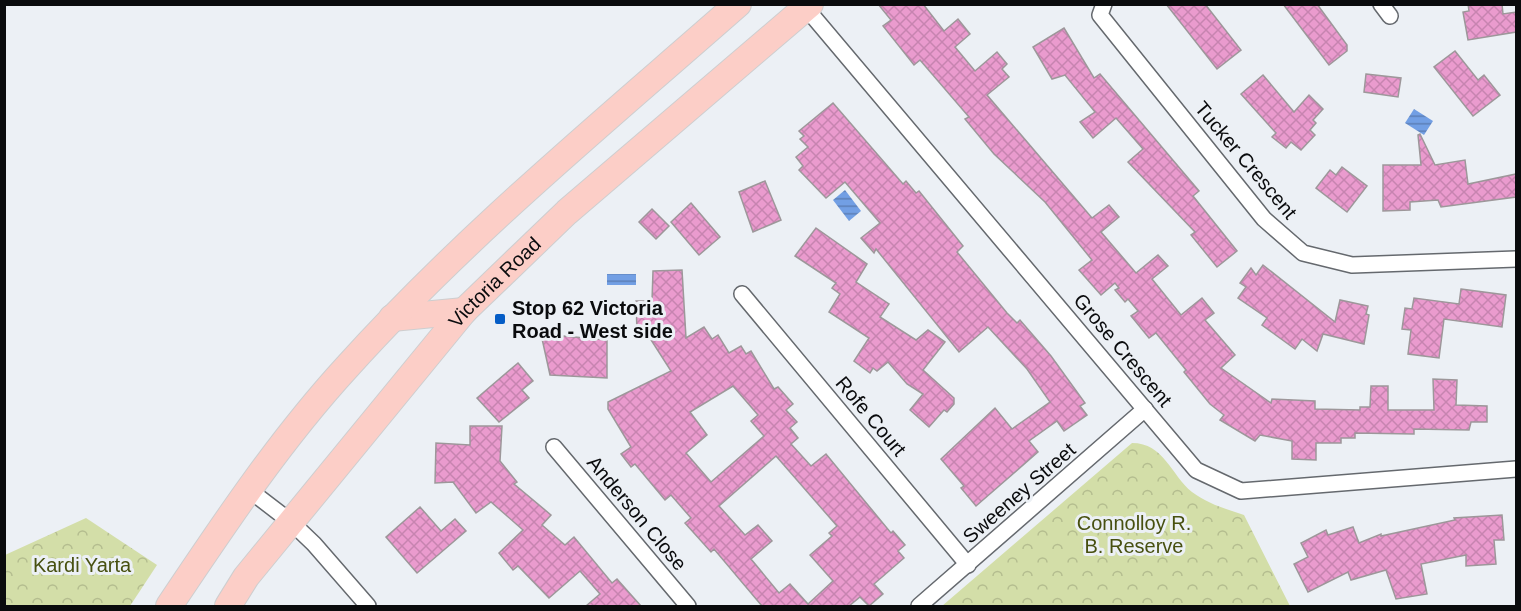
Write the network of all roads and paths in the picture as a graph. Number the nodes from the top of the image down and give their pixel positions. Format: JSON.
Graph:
{"nodes":[{"id":1,"x":738,"y":4,"type":"edge"},
{"id":2,"x":1104,"y":4,"type":"edge"},
{"id":3,"x":808,"y":6,"type":"edge"},
{"id":4,"x":1516,"y":259,"type":"edge"},
{"id":5,"x":742,"y":294,"type":"dead end"},
{"id":6,"x":464,"y":311,"type":"junction"},
{"id":7,"x":392,"y":318,"type":"junction"},
{"id":8,"x":1145,"y":410,"type":"junction"},
{"id":9,"x":554,"y":447,"type":"dead end"},
{"id":10,"x":1516,"y":470,"type":"edge"},
{"id":11,"x":248,"y":489,"type":"junction"},
{"id":12,"x":291,"y":522,"type":"junction"},
{"id":13,"x":968,"y":565,"type":"junction"},
{"id":14,"x":169,"y":606,"type":"edge"},
{"id":15,"x":228,"y":606,"type":"edge"},
{"id":16,"x":368,"y":606,"type":"edge"},
{"id":17,"x":688,"y":606,"type":"edge"},
{"id":18,"x":919,"y":606,"type":"edge"}],
"edges":[{"from":1,"to":7,"type":"highway"},
{"from":2,"to":4,"type":"street","name":"Tucker Crescent"},
{"from":3,"to":6,"type":"highway","name":"Victoria Road"},
{"from":3,"to":8,"type":"street","name":"Grose Crescent"},
{"from":5,"to":13,"type":"street","name":"Rofe Court"},
{"from":6,"to":7,"type":"highway"},
{"from":6,"to":12,"type":"highway","name":"Victoria Road"},
{"from":7,"to":11,"type":"highway"},
{"from":8,"to":10,"type":"street","name":"Grose Crescent"},
{"from":8,"to":13,"type":"street","name":"Sweeney Street"},
{"from":9,"to":17,"type":"street","name":"Anderson Close"},
{"from":11,"to":12,"type":"street"},
{"from":11,"to":14,"type":"highway"},
{"from":12,"to":15,"type":"highway","name":"Victoria Road"},
{"from":12,"to":16,"type":"street"},
{"from":13,"to":18,"type":"street","name":"Sweeney Street"}]}
